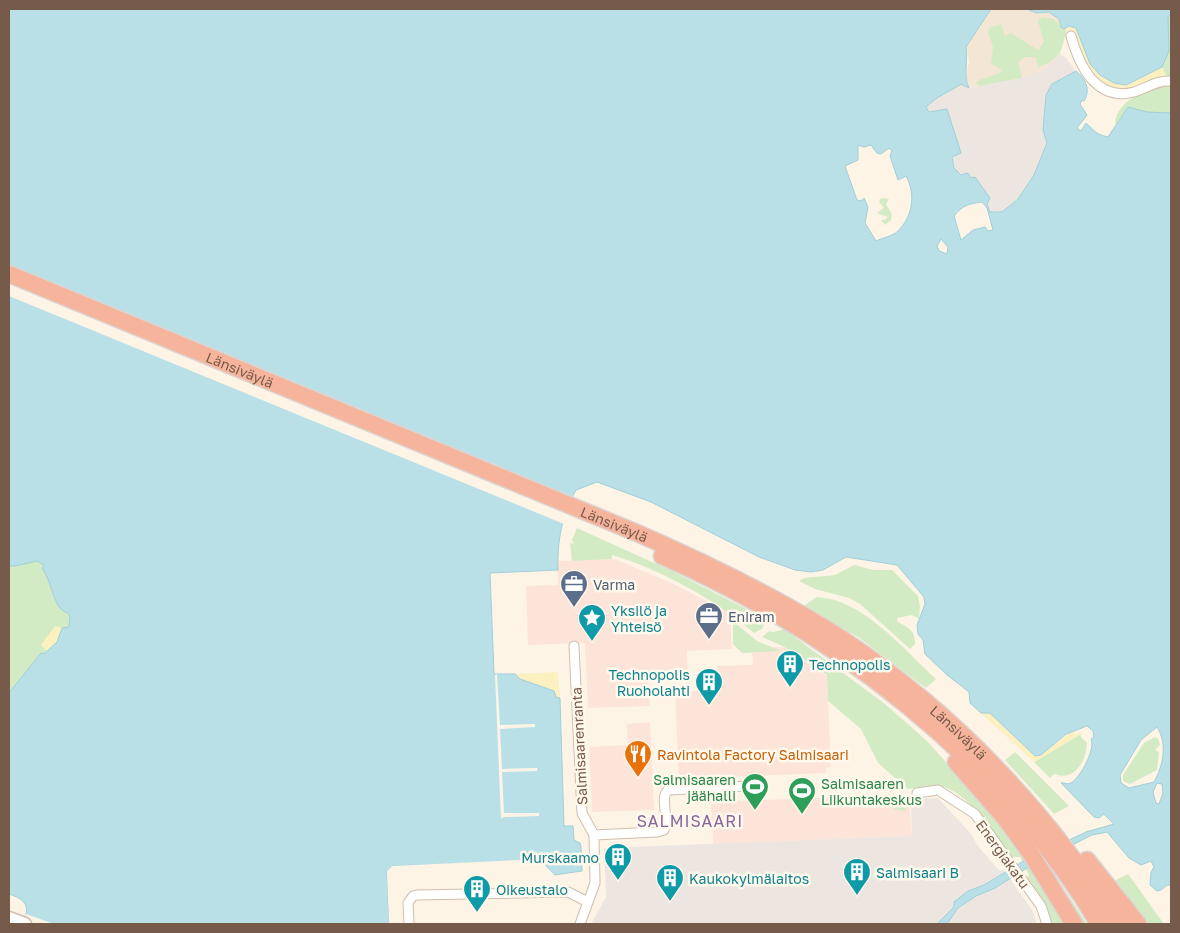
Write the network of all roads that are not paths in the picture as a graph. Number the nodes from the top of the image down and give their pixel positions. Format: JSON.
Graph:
{"nodes":[{"id":1,"x":1071,"y":36,"type":"dead end"},
{"id":2,"x":1171,"y":80,"type":"edge"},
{"id":3,"x":9,"y":274,"type":"edge"},
{"id":4,"x":9,"y":287,"type":"edge"},
{"id":5,"x":579,"y":515,"type":"junction"},
{"id":6,"x":574,"y":646,"type":"dead end"},
{"id":7,"x":934,"y":729,"type":"junction"},
{"id":8,"x":995,"y":766,"type":"junction"},
{"id":9,"x":747,"y":786,"type":"dead end"},
{"id":10,"x":917,"y":793,"type":"dead end"},
{"id":11,"x":594,"y":835,"type":"junction"},
{"id":12,"x":588,"y":902,"type":"junction"},
{"id":13,"x":9,"y":918,"type":"edge"},
{"id":14,"x":24,"y":924,"type":"edge"},
{"id":15,"x":409,"y":924,"type":"edge"},
{"id":16,"x":580,"y":924,"type":"edge"},
{"id":17,"x":1047,"y":924,"type":"edge"},
{"id":18,"x":1074,"y":924,"type":"edge"},
{"id":19,"x":1099,"y":924,"type":"edge"},
{"id":20,"x":1118,"y":924,"type":"edge"},
{"id":21,"x":1138,"y":924,"type":"edge"}],
"edges":[{"from":1,"to":2,"type":"street"},
{"from":3,"to":5,"type":"highway","name":"Länsiväylä"},
{"from":4,"to":5,"type":"highway","name":"Länsiväylä"},
{"from":5,"to":7,"type":"highway","name":"Länsiväylä"},
{"from":5,"to":8,"type":"highway","name":"Länsiväylä"},
{"from":6,"to":11,"type":"street","name":"Salmisaarenranta"},
{"from":7,"to":18,"type":"highway"},
{"from":7,"to":19,"type":"highway","name":"Länsiväylä"},
{"from":8,"to":20,"type":"highway","name":"Länsiväylä"},
{"from":8,"to":21,"type":"highway"},
{"from":9,"to":11,"type":"street"},
{"from":10,"to":17,"type":"street","name":"Energiakatu"},
{"from":11,"to":12,"type":"street","name":"Salmisaarenranta"},
{"from":12,"to":15,"type":"street"},
{"from":12,"to":16,"type":"street","name":"Salmisaarenranta"},
{"from":13,"to":14,"type":"main road"}]}
